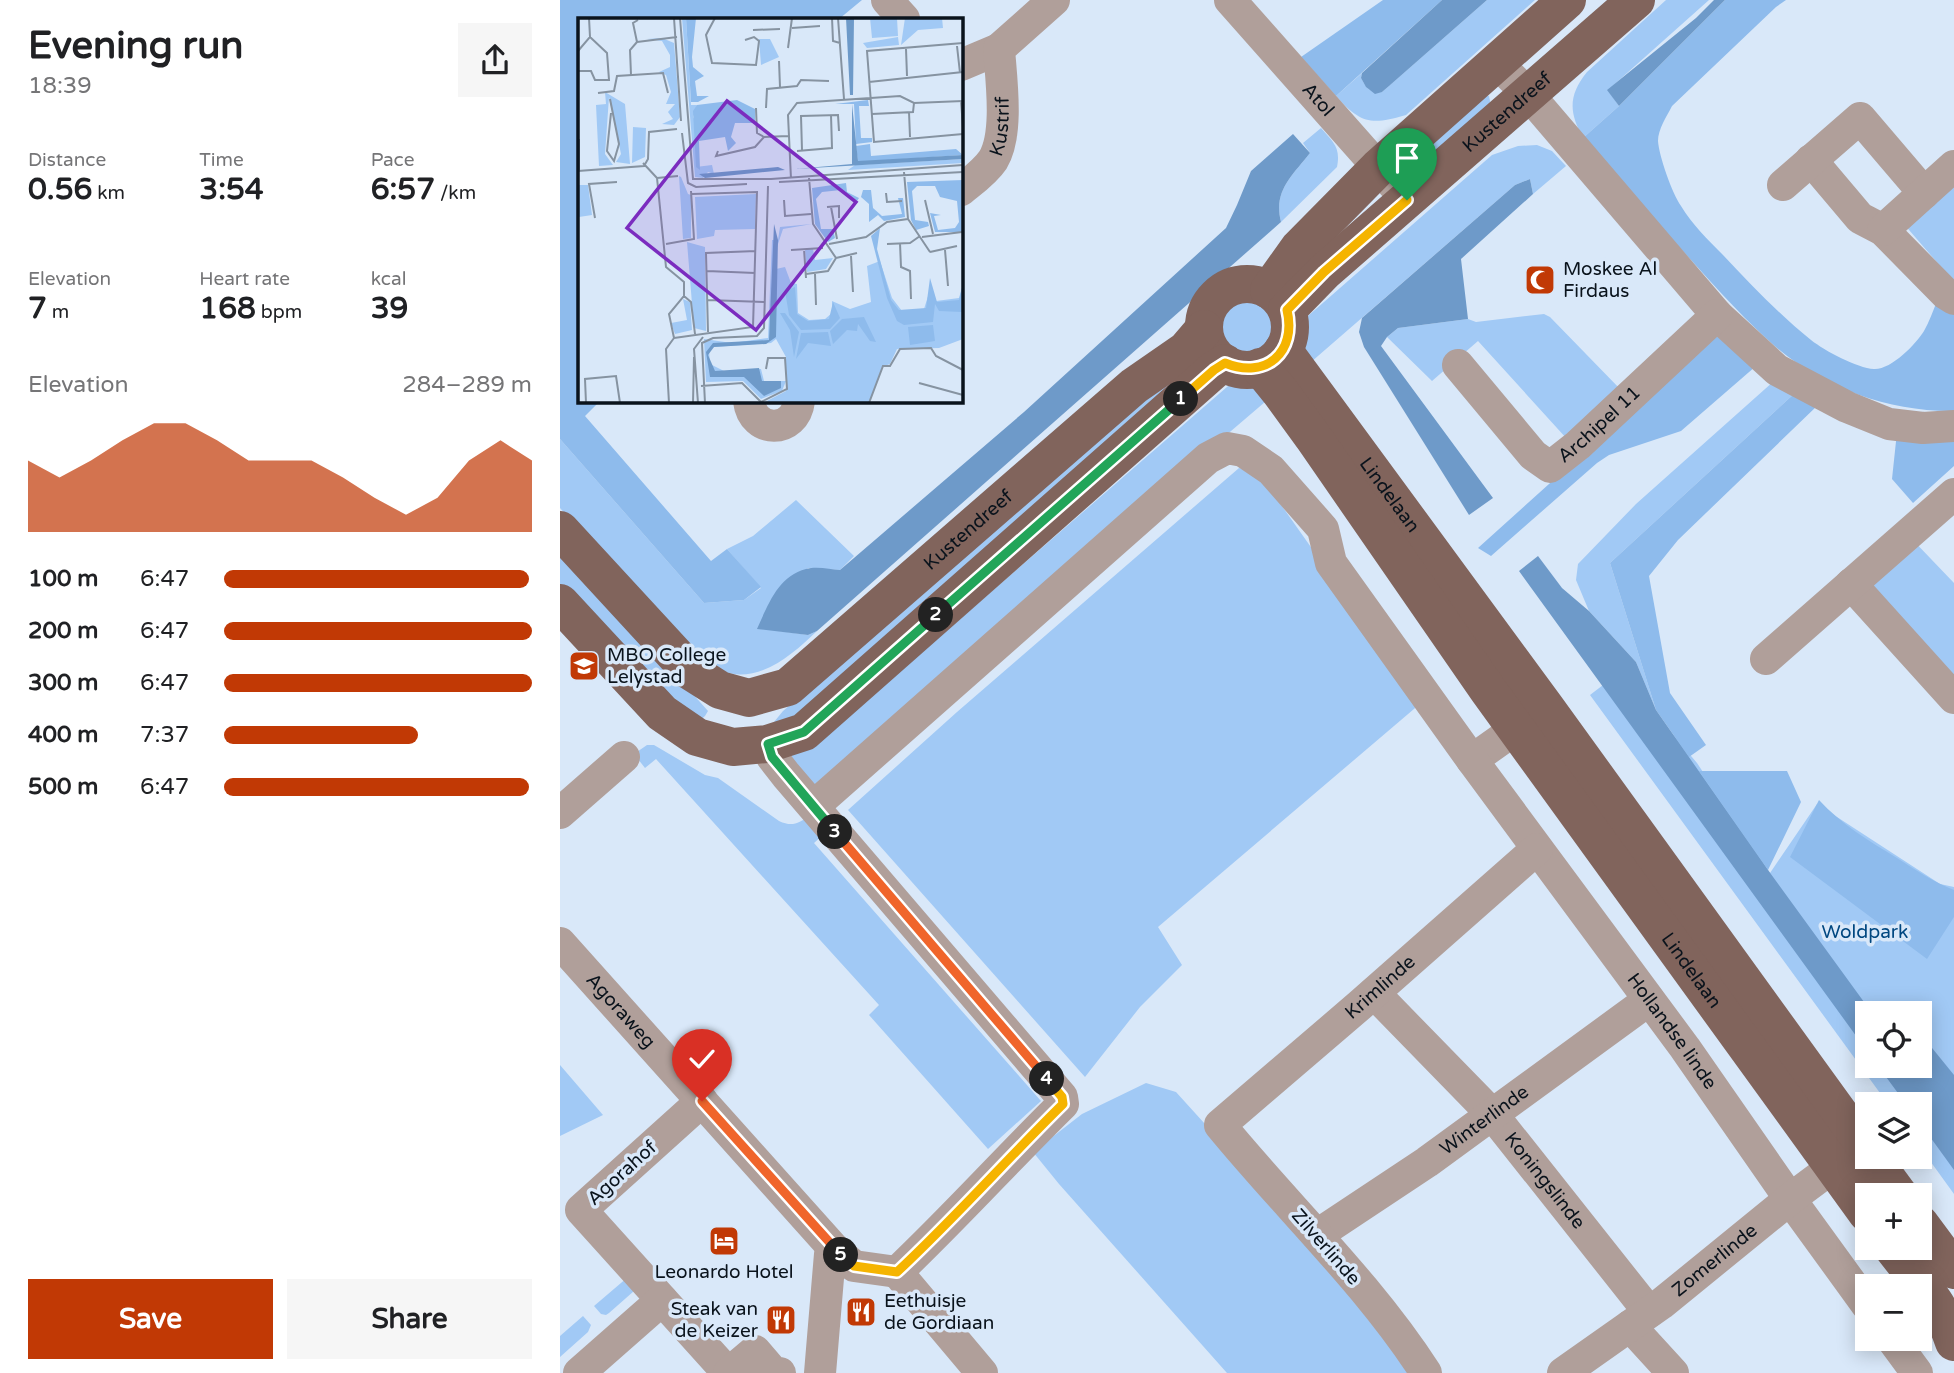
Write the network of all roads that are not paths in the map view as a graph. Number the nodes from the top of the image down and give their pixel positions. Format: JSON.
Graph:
{"nodes":[{"id":1,"x":887,"y":0,"type":"edge"},
{"id":2,"x":1054,"y":0,"type":"edge"},
{"id":3,"x":1230,"y":0,"type":"edge"},
{"id":4,"x":1567,"y":0,"type":"edge"},
{"id":5,"x":1636,"y":0,"type":"edge"},
{"id":6,"x":903,"y":18,"type":"edge"},
{"id":7,"x":999,"y":49,"type":"junction"},
{"id":8,"x":1497,"y":63,"type":"junction"},
{"id":9,"x":962,"y":65,"type":"edge"},
{"id":10,"x":1528,"y":94,"type":"junction"},
{"id":11,"x":1811,"y":160,"type":"junction"},
{"id":12,"x":1954,"y":166,"type":"edge"},
{"id":13,"x":1378,"y":168,"type":"junction"},
{"id":14,"x":1783,"y":185,"type":"dead end"},
{"id":15,"x":962,"y":189,"type":"edge"},
{"id":16,"x":1924,"y":192,"type":"junction"},
{"id":17,"x":1407,"y":200,"type":"junction"},
{"id":18,"x":1883,"y":230,"type":"junction"},
{"id":19,"x":1954,"y":299,"type":"edge"},
{"id":20,"x":1278,"y":300,"type":"junction"},
{"id":21,"x":1717,"y":315,"type":"junction"},
{"id":22,"x":1204,"y":329,"type":"junction"},
{"id":23,"x":1256,"y":360,"type":"junction"},
{"id":24,"x":1458,"y":365,"type":"dead end"},
{"id":25,"x":748,"y":402,"type":"edge"},
{"id":26,"x":799,"y":402,"type":"edge"},
{"id":27,"x":1954,"y":426,"type":"edge"},
{"id":28,"x":1954,"y":494,"type":"edge"},
{"id":29,"x":560,"y":530,"type":"edge"},
{"id":30,"x":1851,"y":584,"type":"junction"},
{"id":31,"x":560,"y":603,"type":"edge"},
{"id":32,"x":1766,"y":659,"type":"dead end"},
{"id":33,"x":1954,"y":698,"type":"edge"},
{"id":34,"x":1531,"y":718,"type":"junction"},
{"id":35,"x":750,"y":745,"type":"junction"},
{"id":36,"x":624,"y":757,"type":"dead end"},
{"id":37,"x":1472,"y":760,"type":"junction"},
{"id":38,"x":814,"y":806,"type":"junction"},
{"id":39,"x":560,"y":813,"type":"edge"},
{"id":40,"x":1538,"y":849,"type":"junction"},
{"id":41,"x":560,"y":943,"type":"edge"},
{"id":42,"x":1374,"y":993,"type":"junction"},
{"id":43,"x":1649,"y":1000,"type":"junction"},
{"id":44,"x":702,"y":1101,"type":"junction"},
{"id":45,"x":1492,"y":1114,"type":"junction"},
{"id":46,"x":1220,"y":1125,"type":"joint"},
{"id":47,"x":1855,"y":1151,"type":"edge"},
{"id":48,"x":1855,"y":1157,"type":"edge"},
{"id":49,"x":1872,"y":1169,"type":"edge"},
{"id":50,"x":1887,"y":1183,"type":"edge"},
{"id":51,"x":1790,"y":1199,"type":"junction"},
{"id":52,"x":1317,"y":1235,"type":"junction"},
{"id":53,"x":1932,"y":1240,"type":"edge"},
{"id":54,"x":835,"y":1250,"type":"junction"},
{"id":55,"x":1902,"y":1260,"type":"edge"},
{"id":56,"x":1954,"y":1270,"type":"edge"},
{"id":57,"x":897,"y":1272,"type":"junction"},
{"id":58,"x":1855,"y":1288,"type":"edge"},
{"id":59,"x":662,"y":1300,"type":"junction"},
{"id":60,"x":1640,"y":1319,"type":"junction"},
{"id":61,"x":1954,"y":1342,"type":"edge"},
{"id":62,"x":1901,"y":1351,"type":"edge"},
{"id":63,"x":773,"y":1372,"type":"edge"},
{"id":64,"x":579,"y":1373,"type":"edge"},
{"id":65,"x":728,"y":1373,"type":"edge"},
{"id":66,"x":780,"y":1373,"type":"edge"},
{"id":67,"x":820,"y":1373,"type":"edge"},
{"id":68,"x":982,"y":1373,"type":"edge"},
{"id":69,"x":1426,"y":1373,"type":"edge"},
{"id":70,"x":1563,"y":1373,"type":"edge"},
{"id":71,"x":1673,"y":1373,"type":"edge"},
{"id":72,"x":1917,"y":1373,"type":"edge"}],
"edges":[{"from":1,"to":6,"type":"street"},
{"from":2,"to":7,"type":"street"},
{"from":3,"to":13,"type":"street","name":"Atol"},
{"from":4,"to":8,"type":"main road"},
{"from":5,"to":10,"type":"main road","name":"Kustendreef"},
{"from":7,"to":9,"type":"street"},
{"from":7,"to":15,"type":"street","name":"Kustrif"},
{"from":8,"to":10,"type":"street"},
{"from":8,"to":13,"type":"main road"},
{"from":10,"to":17,"type":"main road","name":"Kustendreef"},
{"from":10,"to":21,"type":"street"},
{"from":11,"to":14,"type":"street"},
{"from":11,"to":16,"type":"street"},
{"from":11,"to":18,"type":"street"},
{"from":12,"to":16,"type":"street"},
{"from":13,"to":17,"type":"street","name":"Atol"},
{"from":13,"to":20,"type":"main road"},
{"from":16,"to":18,"type":"street"},
{"from":17,"to":20,"type":"main road","name":"Kustendreef"},
{"from":18,"to":19,"type":"street"},
{"from":20,"to":22,"type":"main road"},
{"from":20,"to":23,"type":"main road"},
{"from":21,"to":24,"type":"street","name":"Archipel 11"},
{"from":21,"to":27,"type":"street"},
{"from":22,"to":23,"type":"main road"},
{"from":22,"to":29,"type":"main road","name":"Kustendreef"},
{"from":23,"to":34,"type":"main road","name":"Lindelaan"},
{"from":23,"to":35,"type":"main road"},
{"from":25,"to":26,"type":"street"},
{"from":28,"to":30,"type":"street"},
{"from":30,"to":32,"type":"street"},
{"from":30,"to":33,"type":"street"},
{"from":31,"to":35,"type":"main road"},
{"from":34,"to":37,"type":"street"},
{"from":34,"to":47,"type":"main road","name":"Lindelaan"},
{"from":35,"to":38,"type":"street"},
{"from":36,"to":39,"type":"street"},
{"from":37,"to":38,"type":"street","name":"Hollandse linde"},
{"from":37,"to":40,"type":"street","name":"Hollandse linde"},
{"from":38,"to":57,"type":"street"},
{"from":40,"to":42,"type":"street","name":"Krimlinde"},
{"from":40,"to":43,"type":"street","name":"Hollandse linde"},
{"from":41,"to":44,"type":"street","name":"Agoraweg"},
{"from":42,"to":45,"type":"street","name":"Koningslinde"},
{"from":42,"to":46,"type":"street","name":"Krimlinde"},
{"from":43,"to":45,"type":"street","name":"Winterlinde"},
{"from":43,"to":51,"type":"street","name":"Hollandse linde"},
{"from":44,"to":54,"type":"street","name":"Agoraweg"},
{"from":44,"to":59,"type":"street","name":"Agorahof"},
{"from":45,"to":52,"type":"street","name":"Winterlinde"},
{"from":45,"to":60,"type":"street","name":"Koningslinde"},
{"from":46,"to":52,"type":"street","name":"Zilverlinde"},
{"from":48,"to":51,"type":"street","name":"Zomerlinde"},
{"from":49,"to":50,"type":"main road","name":"Lindelaan"},
{"from":51,"to":58,"type":"street","name":"Hollandse linde"},
{"from":51,"to":60,"type":"street","name":"Zomerlinde"},
{"from":52,"to":69,"type":"street","name":"Zilverlinde"},
{"from":53,"to":56,"type":"main road"},
{"from":54,"to":57,"type":"street","name":"Agoraweg"},
{"from":54,"to":67,"type":"street"},
{"from":55,"to":61,"type":"main road"},
{"from":57,"to":68,"type":"street"},
{"from":59,"to":64,"type":"street"},
{"from":59,"to":65,"type":"street","name":"Agorahof"},
{"from":60,"to":70,"type":"street","name":"Zomerlinde"},
{"from":60,"to":71,"type":"street","name":"Koningslinde"},
{"from":62,"to":72,"type":"street"},
{"from":63,"to":65,"type":"street","name":"Agorahof"},
{"from":63,"to":66,"type":"street"}]}
